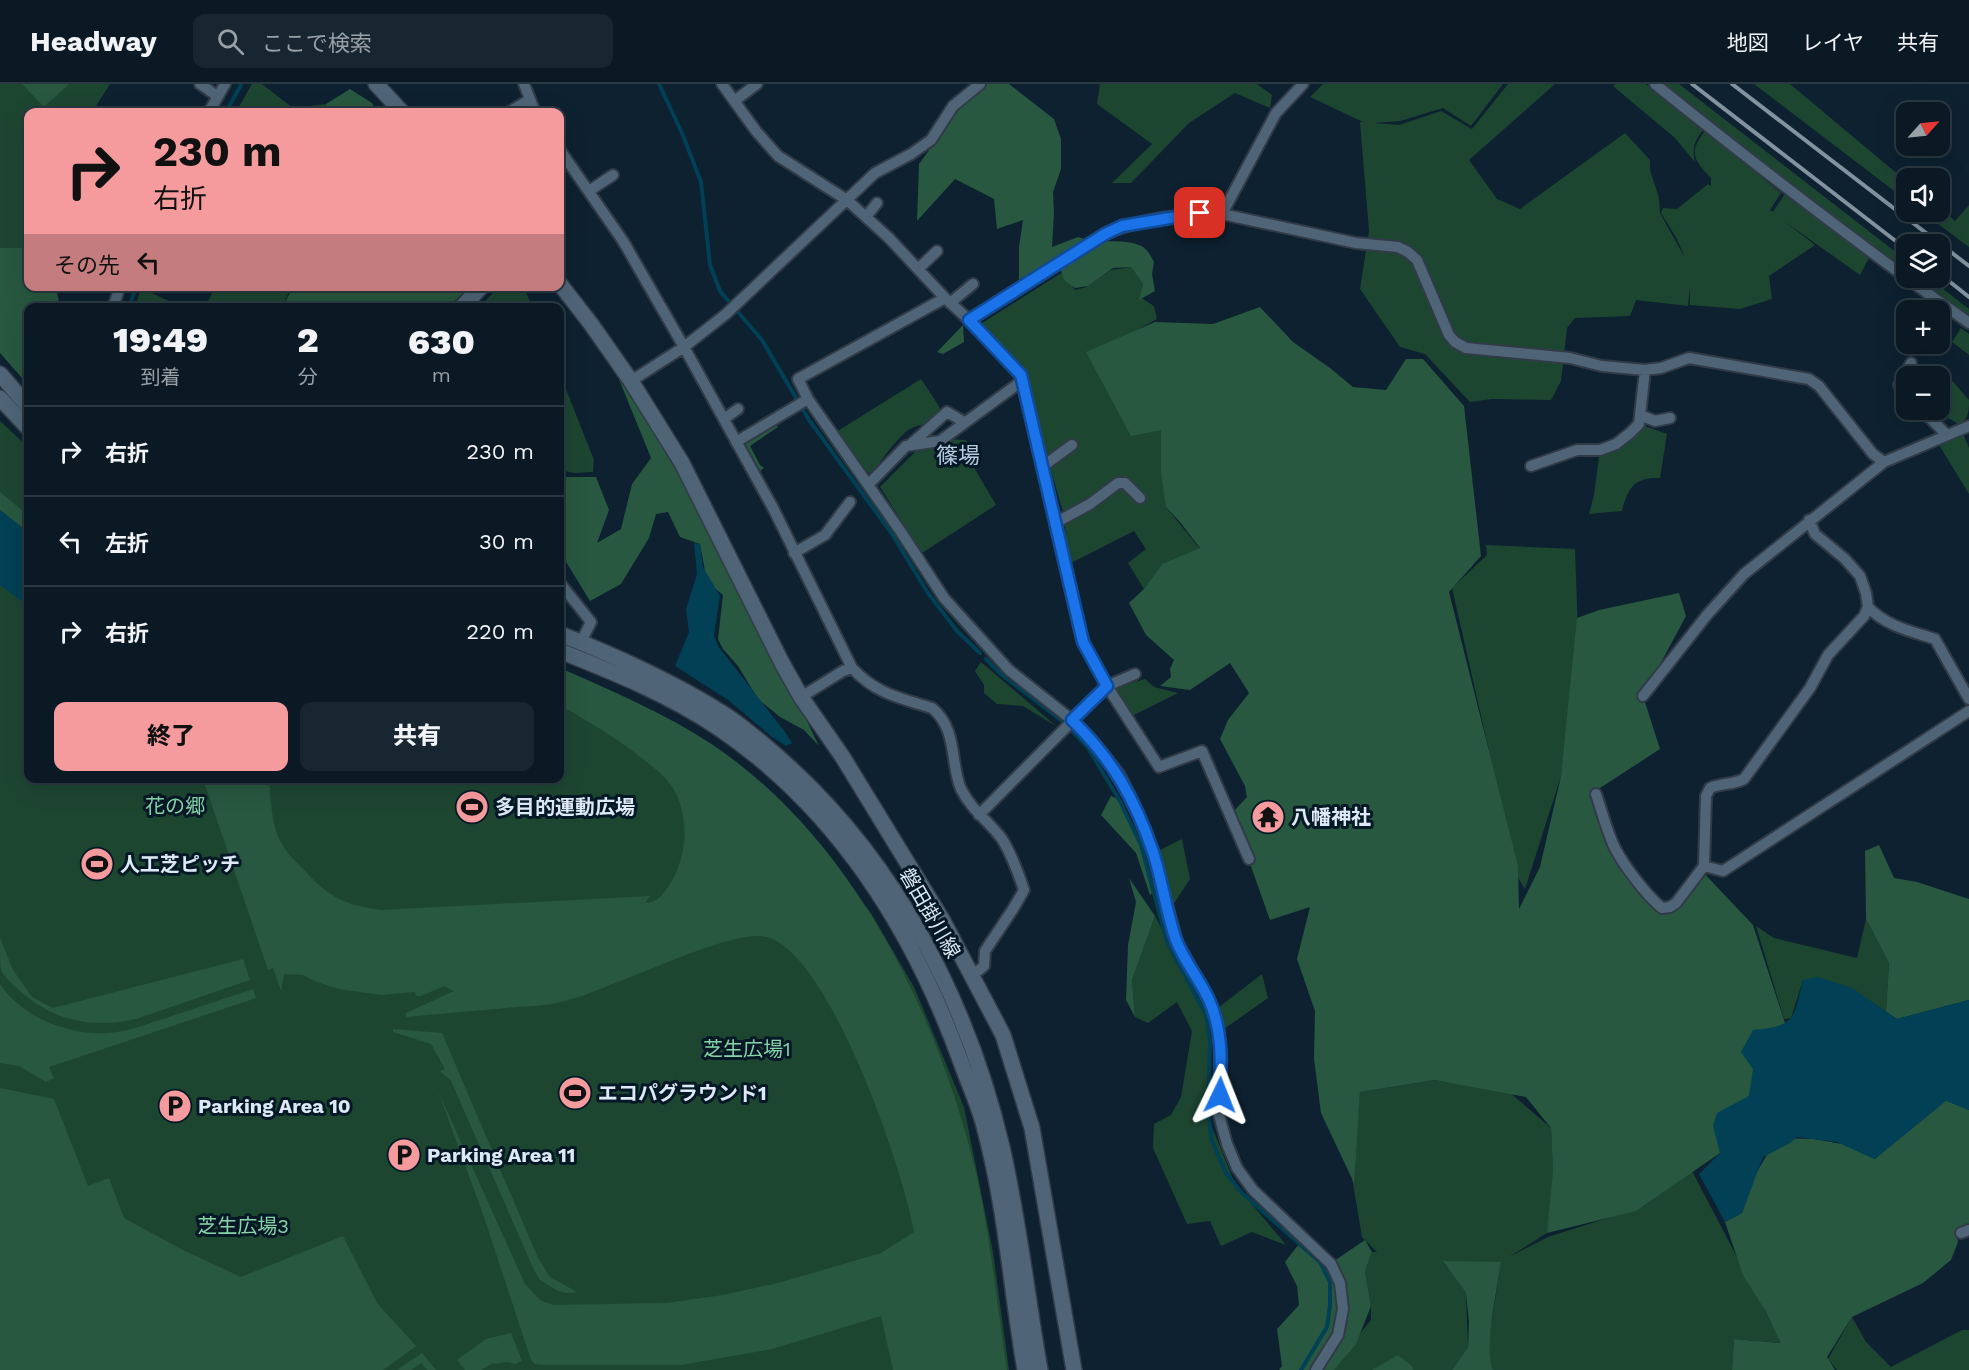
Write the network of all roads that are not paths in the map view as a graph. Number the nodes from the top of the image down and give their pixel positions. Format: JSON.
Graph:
{"nodes":[{"id":1,"x":200,"y":84,"type":"edge"},
{"id":2,"x":225,"y":84,"type":"edge"},
{"id":3,"x":376,"y":84,"type":"edge"},
{"id":4,"x":524,"y":84,"type":"edge"},
{"id":5,"x":722,"y":84,"type":"edge"},
{"id":6,"x":757,"y":84,"type":"edge"},
{"id":7,"x":980,"y":84,"type":"edge"},
{"id":8,"x":1303,"y":84,"type":"edge"},
{"id":9,"x":1655,"y":84,"type":"edge"},
{"id":10,"x":218,"y":96,"type":"junction"},
{"id":11,"x":529,"y":99,"type":"junction"},
{"id":12,"x":734,"y":101,"type":"junction"},
{"id":13,"x":211,"y":108,"type":"edge"},
{"id":14,"x":398,"y":108,"type":"edge"},
{"id":15,"x":515,"y":108,"type":"edge"},
{"id":16,"x":533,"y":108,"type":"edge"},
{"id":17,"x":564,"y":156,"type":"edge"},
{"id":18,"x":613,"y":176,"type":"dead end"},
{"id":19,"x":589,"y":191,"type":"junction"},
{"id":20,"x":847,"y":200,"type":"junction"},
{"id":21,"x":877,"y":203,"type":"dead end"},
{"id":22,"x":1222,"y":214,"type":"junction"},
{"id":23,"x":866,"y":217,"type":"junction"},
{"id":24,"x":938,"y":251,"type":"dead end"},
{"id":25,"x":918,"y":269,"type":"junction"},
{"id":26,"x":973,"y":284,"type":"dead end"},
{"id":27,"x":564,"y":289,"type":"edge"},
{"id":28,"x":477,"y":291,"type":"edge"},
{"id":29,"x":948,"y":301,"type":"junction"},
{"id":30,"x":466,"y":303,"type":"edge"},
{"id":31,"x":969,"y":320,"type":"junction"},
{"id":32,"x":1969,"y":324,"type":"edge"},
{"id":33,"x":684,"y":347,"type":"junction"},
{"id":34,"x":1911,"y":363,"type":"dead end"},
{"id":35,"x":1909,"y":366,"type":"edge"},
{"id":36,"x":1645,"y":369,"type":"junction"},
{"id":37,"x":0,"y":374,"type":"edge"},
{"id":38,"x":631,"y":381,"type":"junction"},
{"id":39,"x":1022,"y":381,"type":"junction"},
{"id":40,"x":0,"y":398,"type":"edge"},
{"id":41,"x":808,"y":399,"type":"junction"},
{"id":42,"x":24,"y":401,"type":"edge"},
{"id":43,"x":738,"y":409,"type":"dead end"},
{"id":44,"x":1640,"y":415,"type":"junction"},
{"id":45,"x":1670,"y":418,"type":"dead end"},
{"id":46,"x":724,"y":419,"type":"junction"},
{"id":47,"x":1932,"y":420,"type":"edge"},
{"id":48,"x":964,"y":422,"type":"junction"},
{"id":49,"x":24,"y":424,"type":"edge"},
{"id":50,"x":1969,"y":426,"type":"edge"},
{"id":51,"x":1947,"y":435,"type":"junction"},
{"id":52,"x":736,"y":442,"type":"junction"},
{"id":53,"x":910,"y":445,"type":"junction"},
{"id":54,"x":1072,"y":445,"type":"dead end"},
{"id":55,"x":1884,"y":462,"type":"junction"},
{"id":56,"x":1531,"y":466,"type":"dead end"},
{"id":57,"x":1042,"y":467,"type":"junction"},
{"id":58,"x":868,"y":485,"type":"junction"},
{"id":59,"x":1140,"y":498,"type":"dead end"},
{"id":60,"x":850,"y":502,"type":"dead end"},
{"id":61,"x":1809,"y":520,"type":"junction"},
{"id":62,"x":1055,"y":523,"type":"junction"},
{"id":63,"x":795,"y":553,"type":"junction"},
{"id":64,"x":564,"y":588,"type":"edge"},
{"id":65,"x":1868,"y":607,"type":"junction"},
{"id":66,"x":564,"y":636,"type":"edge"},
{"id":67,"x":581,"y":642,"type":"junction"},
{"id":68,"x":564,"y":653,"type":"edge"},
{"id":69,"x":852,"y":668,"type":"junction"},
{"id":70,"x":1135,"y":674,"type":"dead end"},
{"id":71,"x":1107,"y":686,"type":"junction"},
{"id":72,"x":1643,"y":696,"type":"dead end"},
{"id":73,"x":801,"y":697,"type":"junction"},
{"id":74,"x":1969,"y":699,"type":"edge"},
{"id":75,"x":1969,"y":711,"type":"edge"},
{"id":76,"x":1072,"y":720,"type":"junction"},
{"id":77,"x":1596,"y":794,"type":"dead end"},
{"id":78,"x":979,"y":816,"type":"junction"},
{"id":79,"x":1249,"y":859,"type":"dead end"},
{"id":80,"x":1704,"y":866,"type":"junction"},
{"id":81,"x":973,"y":975,"type":"junction"},
{"id":82,"x":1025,"y":1370,"type":"edge"},
{"id":83,"x":1040,"y":1370,"type":"edge"},
{"id":84,"x":1074,"y":1370,"type":"edge"},
{"id":85,"x":1316,"y":1370,"type":"edge"}],
"edges":[{"from":1,"to":10,"type":"street"},
{"from":2,"to":10,"type":"street"},
{"from":3,"to":14,"type":"main road"},
{"from":4,"to":11,"type":"street"},
{"from":5,"to":12,"type":"street"},
{"from":6,"to":12,"type":"street"},
{"from":7,"to":20,"type":"street"},
{"from":8,"to":22,"type":"street"},
{"from":9,"to":32,"type":"street"},
{"from":10,"to":13,"type":"street"},
{"from":11,"to":15,"type":"street"},
{"from":11,"to":16,"type":"street"},
{"from":12,"to":20,"type":"street"},
{"from":17,"to":19,"type":"street"},
{"from":18,"to":19,"type":"street"},
{"from":19,"to":33,"type":"street"},
{"from":20,"to":23,"type":"street"},
{"from":20,"to":33,"type":"street"},
{"from":21,"to":23,"type":"street"},
{"from":22,"to":31,"type":"street"},
{"from":22,"to":36,"type":"street"},
{"from":23,"to":25,"type":"street"},
{"from":24,"to":25,"type":"street"},
{"from":25,"to":29,"type":"street"},
{"from":26,"to":29,"type":"street"},
{"from":27,"to":38,"type":"main road"},
{"from":28,"to":30,"type":"main road"},
{"from":29,"to":31,"type":"street"},
{"from":29,"to":41,"type":"street"},
{"from":31,"to":39,"type":"street"},
{"from":33,"to":38,"type":"street"},
{"from":33,"to":46,"type":"street"},
{"from":34,"to":35,"type":"street"},
{"from":36,"to":44,"type":"street"},
{"from":36,"to":55,"type":"street"},
{"from":37,"to":42,"type":"main road"},
{"from":38,"to":73,"type":"main road"},
{"from":39,"to":48,"type":"street"},
{"from":39,"to":57,"type":"street"},
{"from":40,"to":49,"type":"main road"},
{"from":41,"to":52,"type":"street"},
{"from":41,"to":58,"type":"street"},
{"from":43,"to":46,"type":"street"},
{"from":44,"to":45,"type":"street"},
{"from":44,"to":56,"type":"street"},
{"from":46,"to":52,"type":"street"},
{"from":47,"to":51,"type":"street"},
{"from":48,"to":53,"type":"street"},
{"from":48,"to":53,"type":"street"},
{"from":50,"to":51,"type":"street"},
{"from":51,"to":55,"type":"street"},
{"from":52,"to":63,"type":"street"},
{"from":53,"to":58,"type":"street"},
{"from":54,"to":57,"type":"street"},
{"from":55,"to":61,"type":"street"},
{"from":57,"to":62,"type":"street"},
{"from":58,"to":76,"type":"street"},
{"from":59,"to":62,"type":"street"},
{"from":60,"to":63,"type":"street"},
{"from":61,"to":65,"type":"street"},
{"from":61,"to":72,"type":"street"},
{"from":62,"to":71,"type":"street"},
{"from":63,"to":69,"type":"street"},
{"from":64,"to":67,"type":"street"},
{"from":65,"to":74,"type":"street"},
{"from":65,"to":80,"type":"street"},
{"from":66,"to":67,"type":"main road","name":"磐田掛川線"},
{"from":67,"to":83,"type":"main road","name":"磐田掛川線"},
{"from":68,"to":82,"type":"main road","name":"磐田掛川線"},
{"from":69,"to":73,"type":"street"},
{"from":69,"to":78,"type":"street"},
{"from":70,"to":71,"type":"street"},
{"from":71,"to":76,"type":"street"},
{"from":71,"to":79,"type":"street"},
{"from":73,"to":81,"type":"main road"},
{"from":75,"to":80,"type":"street"},
{"from":76,"to":78,"type":"street"},
{"from":76,"to":85,"type":"street"},
{"from":77,"to":80,"type":"street"},
{"from":78,"to":81,"type":"street"},
{"from":81,"to":84,"type":"main road"}]}
